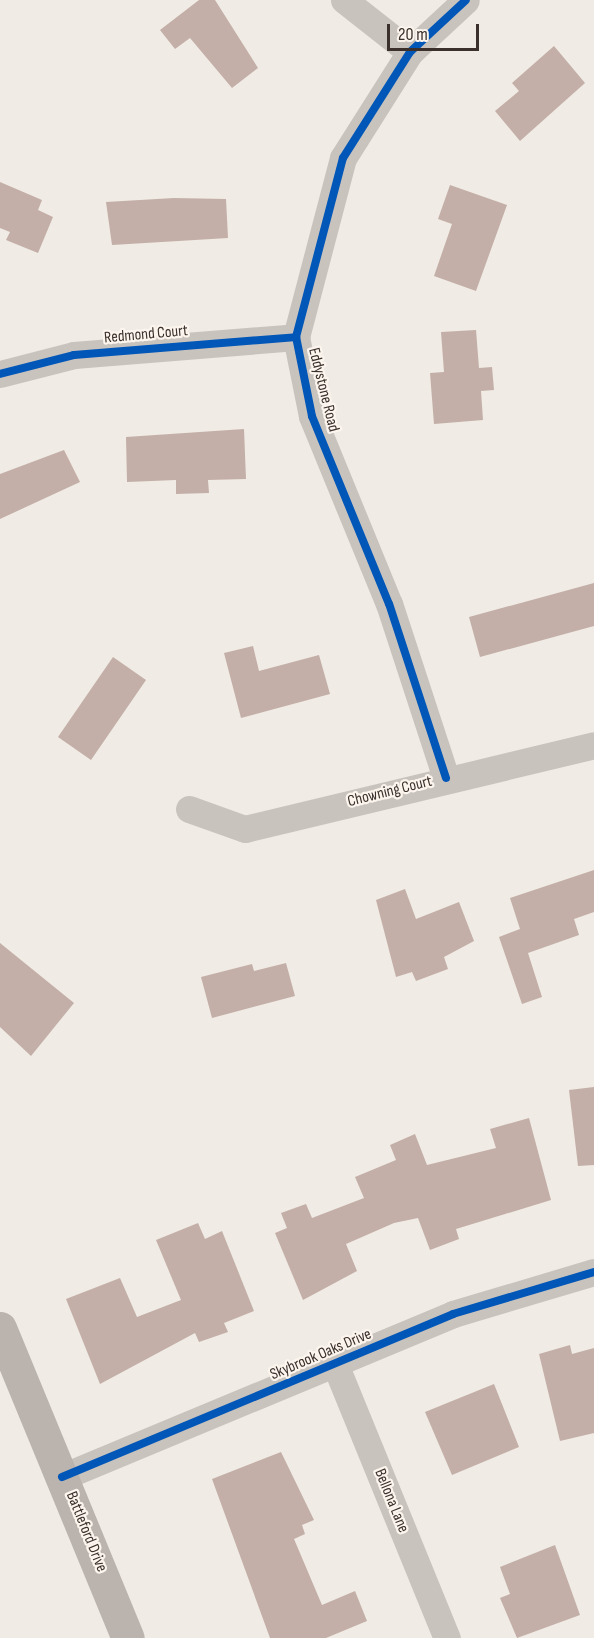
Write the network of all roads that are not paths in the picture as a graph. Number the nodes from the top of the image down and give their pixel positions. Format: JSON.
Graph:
{"nodes":[{"id":1,"x":344,"y":0,"type":"edge"},
{"id":2,"x":466,"y":0,"type":"edge"},
{"id":3,"x":410,"y":52,"type":"junction"},
{"id":4,"x":296,"y":337,"type":"junction"},
{"id":5,"x":0,"y":374,"type":"edge"},
{"id":6,"x":594,"y":745,"type":"edge"},
{"id":7,"x":446,"y":778,"type":"junction"},
{"id":8,"x":189,"y":809,"type":"dead end"},
{"id":9,"x":594,"y":1272,"type":"edge"},
{"id":10,"x":0,"y":1328,"type":"edge"},
{"id":11,"x":335,"y":1364,"type":"junction"},
{"id":12,"x":62,"y":1477,"type":"junction"},
{"id":13,"x":128,"y":1638,"type":"edge"},
{"id":14,"x":447,"y":1638,"type":"edge"}],
"edges":[{"from":1,"to":3,"type":"street"},
{"from":2,"to":3,"type":"street","name":"Eddystone Road"},
{"from":3,"to":4,"type":"street","name":"Eddystone Road"},
{"from":4,"to":5,"type":"street","name":"Redmond Court"},
{"from":4,"to":7,"type":"street","name":"Eddystone Road"},
{"from":6,"to":7,"type":"street","name":"Chowning Court"},
{"from":7,"to":8,"type":"street","name":"Chowning Court"},
{"from":9,"to":11,"type":"street","name":"Skybrook Oaks Drive"},
{"from":10,"to":12,"type":"street","name":"Battleford Drive"},
{"from":11,"to":12,"type":"street","name":"Skybrook Oaks Drive"},
{"from":11,"to":14,"type":"street","name":"Bellona Lane"},
{"from":12,"to":13,"type":"street","name":"Battleford Drive"}]}
